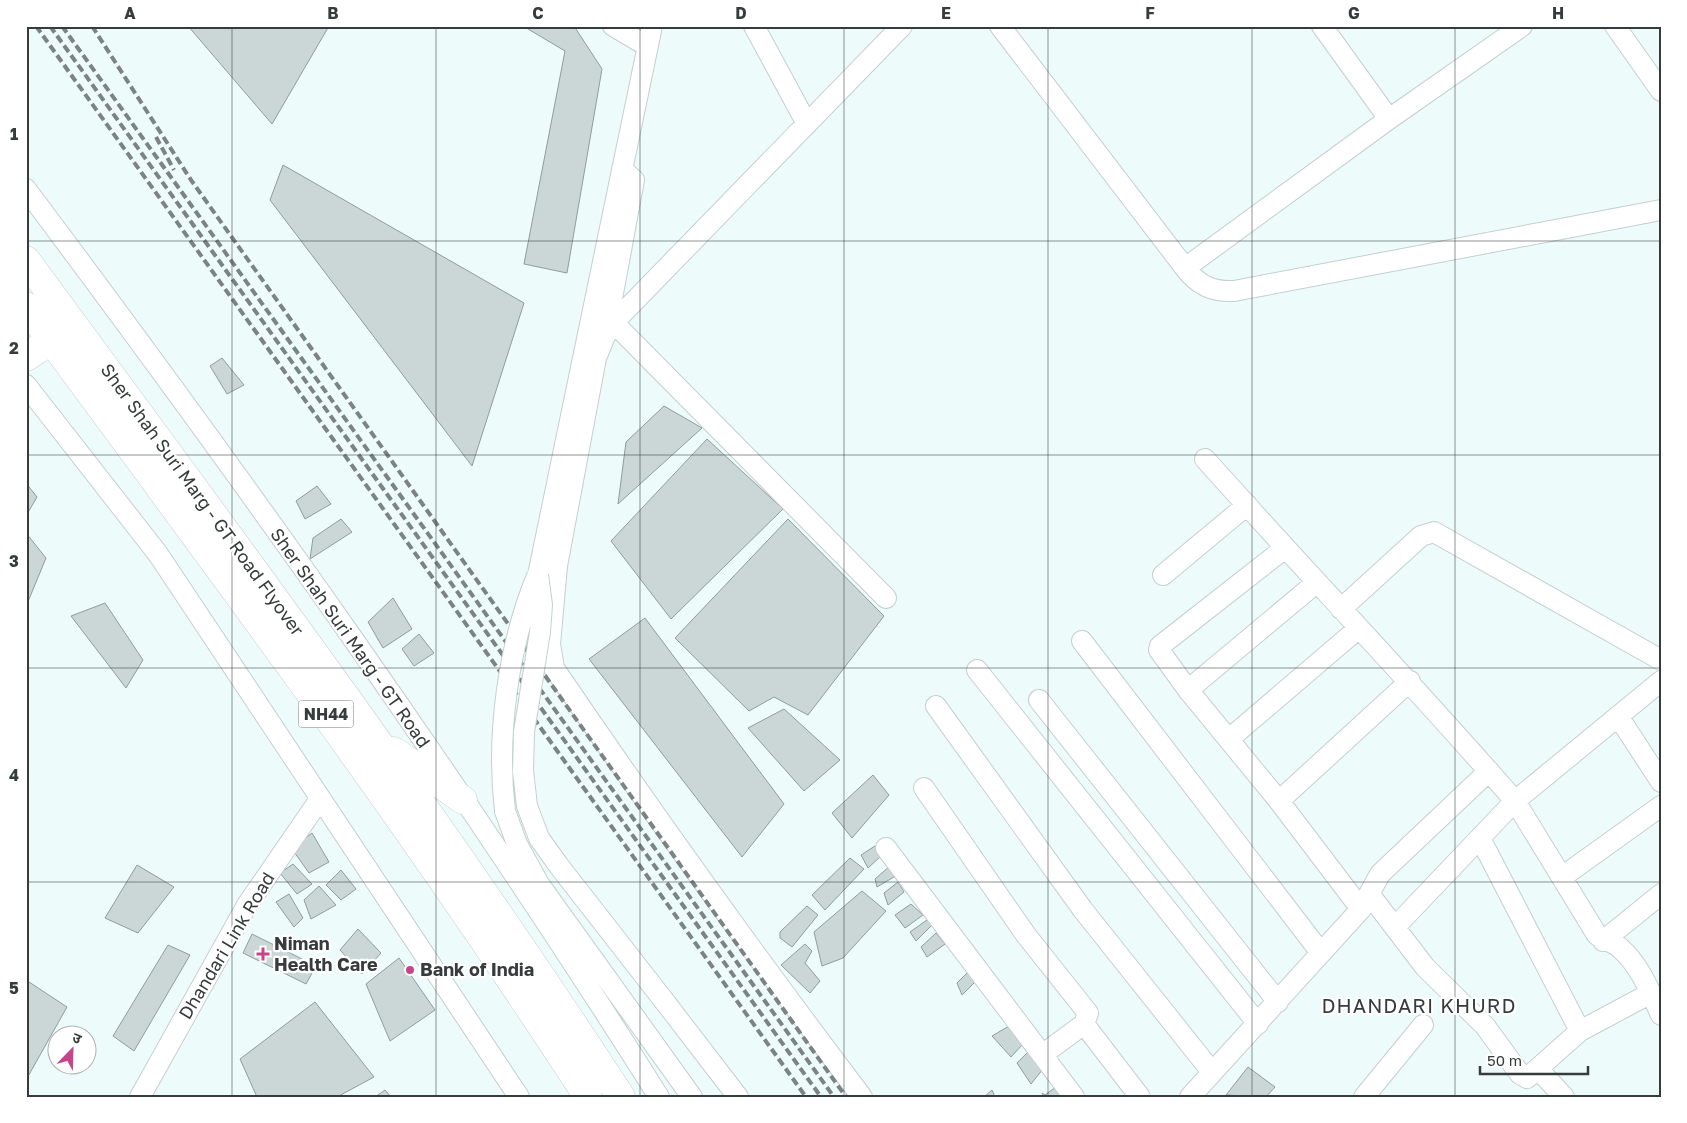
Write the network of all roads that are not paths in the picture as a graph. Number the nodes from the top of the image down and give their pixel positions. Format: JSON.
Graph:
{"nodes":[{"id":1,"x":613,"y":26,"type":"edge"},
{"id":2,"x":652,"y":26,"type":"edge"},
{"id":3,"x":754,"y":26,"type":"edge"},
{"id":4,"x":902,"y":26,"type":"edge"},
{"id":5,"x":1000,"y":26,"type":"edge"},
{"id":6,"x":1322,"y":26,"type":"edge"},
{"id":7,"x":1522,"y":26,"type":"edge"},
{"id":8,"x":1614,"y":26,"type":"edge"},
{"id":9,"x":647,"y":46,"type":"junction"},
{"id":10,"x":1661,"y":91,"type":"edge"},
{"id":11,"x":1389,"y":119,"type":"junction"},
{"id":12,"x":807,"y":124,"type":"junction"},
{"id":13,"x":622,"y":169,"type":"junction"},
{"id":14,"x":26,"y":189,"type":"edge"},
{"id":15,"x":1661,"y":210,"type":"edge"},
{"id":16,"x":26,"y":260,"type":"edge"},
{"id":17,"x":1185,"y":268,"type":"junction"},
{"id":18,"x":26,"y":306,"type":"edge"},
{"id":19,"x":609,"y":330,"type":"junction"},
{"id":20,"x":52,"y":340,"type":"junction"},
{"id":21,"x":26,"y":357,"type":"edge"},
{"id":22,"x":26,"y":384,"type":"edge"},
{"id":23,"x":1206,"y":458,"type":"dead end"},
{"id":24,"x":1247,"y":505,"type":"junction"},
{"id":25,"x":1285,"y":548,"type":"junction"},
{"id":26,"x":538,"y":575,"type":"junction"},
{"id":27,"x":1163,"y":575,"type":"dead end"},
{"id":28,"x":1316,"y":583,"type":"junction"},
{"id":29,"x":886,"y":598,"type":"dead end"},
{"id":30,"x":1340,"y":609,"type":"junction"},
{"id":31,"x":1359,"y":628,"type":"junction"},
{"id":32,"x":1082,"y":641,"type":"dead end"},
{"id":33,"x":1661,"y":660,"type":"edge"},
{"id":34,"x":977,"y":670,"type":"dead end"},
{"id":35,"x":1410,"y":681,"type":"junction"},
{"id":36,"x":1661,"y":681,"type":"edge"},
{"id":37,"x":1188,"y":690,"type":"junction"},
{"id":38,"x":1039,"y":700,"type":"dead end"},
{"id":39,"x":936,"y":706,"type":"dead end"},
{"id":40,"x":1618,"y":716,"type":"junction"},
{"id":41,"x":1229,"y":739,"type":"junction"},
{"id":42,"x":378,"y":740,"type":"junction"},
{"id":43,"x":1489,"y":771,"type":"junction"},
{"id":44,"x":1661,"y":782,"type":"edge"},
{"id":45,"x":924,"y":788,"type":"dead end"},
{"id":46,"x":320,"y":799,"type":"junction"},
{"id":47,"x":463,"y":800,"type":"junction"},
{"id":48,"x":1279,"y":801,"type":"junction"},
{"id":49,"x":1515,"y":801,"type":"junction"},
{"id":50,"x":1661,"y":806,"type":"edge"},
{"id":51,"x":1480,"y":838,"type":"junction"},
{"id":52,"x":886,"y":848,"type":"dead end"},
{"id":53,"x":1562,"y":877,"type":"junction"},
{"id":54,"x":1661,"y":894,"type":"edge"},
{"id":55,"x":1365,"y":902,"type":"junction"},
{"id":56,"x":1395,"y":927,"type":"junction"},
{"id":57,"x":1604,"y":941,"type":"junction"},
{"id":58,"x":1321,"y":953,"type":"junction"},
{"id":59,"x":1651,"y":993,"type":"junction"},
{"id":60,"x":1278,"y":1002,"type":"junction"},
{"id":61,"x":1661,"y":1015,"type":"edge"},
{"id":62,"x":1084,"y":1024,"type":"junction"},
{"id":63,"x":1258,"y":1024,"type":"junction"},
{"id":64,"x":1424,"y":1025,"type":"dead end"},
{"id":65,"x":1580,"y":1031,"type":"junction"},
{"id":66,"x":1042,"y":1055,"type":"junction"},
{"id":67,"x":1538,"y":1069,"type":"junction"},
{"id":68,"x":1212,"y":1072,"type":"junction"},
{"id":69,"x":140,"y":1097,"type":"edge"},
{"id":70,"x":519,"y":1097,"type":"edge"},
{"id":71,"x":588,"y":1097,"type":"edge"},
{"id":72,"x":621,"y":1097,"type":"edge"},
{"id":73,"x":659,"y":1097,"type":"edge"},
{"id":74,"x":692,"y":1097,"type":"edge"},
{"id":75,"x":738,"y":1097,"type":"edge"},
{"id":76,"x":862,"y":1097,"type":"edge"},
{"id":77,"x":1074,"y":1097,"type":"edge"},
{"id":78,"x":1140,"y":1097,"type":"edge"},
{"id":79,"x":1190,"y":1097,"type":"edge"},
{"id":80,"x":1364,"y":1097,"type":"edge"},
{"id":81,"x":1564,"y":1097,"type":"edge"}],
"edges":[{"from":1,"to":9,"type":"street"},
{"from":2,"to":9,"type":"street"},
{"from":3,"to":12,"type":"street"},
{"from":4,"to":12,"type":"street"},
{"from":5,"to":17,"type":"street"},
{"from":6,"to":11,"type":"street"},
{"from":7,"to":11,"type":"street"},
{"from":8,"to":10,"type":"street"},
{"from":9,"to":13,"type":"street"},
{"from":11,"to":17,"type":"street"},
{"from":12,"to":19,"type":"street"},
{"from":13,"to":19,"type":"street"},
{"from":13,"to":26,"type":"street"},
{"from":14,"to":47,"type":"street","name":"Sher Shah Suri Marg - GT Road"},
{"from":15,"to":17,"type":"street"},
{"from":16,"to":42,"type":"highway","name":"Sher Shah Suri Marg - GT Road Flyover","number":"NH44"},
{"from":18,"to":20,"type":"highway","number":"NH44"},
{"from":19,"to":29,"type":"street"},
{"from":19,"to":76,"type":"street"},
{"from":20,"to":21,"type":"highway"},
{"from":20,"to":71,"type":"highway","number":"NH44"},
{"from":22,"to":46,"type":"street"},
{"from":23,"to":24,"type":"street"},
{"from":24,"to":25,"type":"street"},
{"from":24,"to":27,"type":"street"},
{"from":25,"to":28,"type":"street"},
{"from":25,"to":37,"type":"street"},
{"from":26,"to":74,"type":"street","bridge":true},
{"from":26,"to":75,"type":"street","bridge":true},
{"from":28,"to":30,"type":"street"},
{"from":28,"to":37,"type":"street"},
{"from":30,"to":31,"type":"street"},
{"from":30,"to":33,"type":"street"},
{"from":31,"to":35,"type":"street"},
{"from":31,"to":41,"type":"street"},
{"from":32,"to":58,"type":"street"},
{"from":34,"to":63,"type":"street"},
{"from":35,"to":43,"type":"street"},
{"from":35,"to":48,"type":"street"},
{"from":36,"to":40,"type":"street"},
{"from":37,"to":41,"type":"street"},
{"from":38,"to":60,"type":"street"},
{"from":39,"to":68,"type":"street"},
{"from":40,"to":44,"type":"street"},
{"from":40,"to":49,"type":"street"},
{"from":41,"to":48,"type":"street"},
{"from":42,"to":47,"type":"highway"},
{"from":42,"to":72,"type":"highway","name":"Sher Shah Suri Marg - GT Road","number":"NH44"},
{"from":43,"to":49,"type":"street"},
{"from":43,"to":55,"type":"street"},
{"from":45,"to":62,"type":"street"},
{"from":46,"to":69,"type":"street","name":"Dhandari Link Road"},
{"from":46,"to":70,"type":"street"},
{"from":47,"to":73,"type":"street","name":"Sher Shah Suri Marg - GT Road"},
{"from":48,"to":55,"type":"street"},
{"from":49,"to":51,"type":"street"},
{"from":49,"to":53,"type":"street"},
{"from":50,"to":53,"type":"street"},
{"from":51,"to":56,"type":"street"},
{"from":51,"to":65,"type":"street"},
{"from":52,"to":66,"type":"street"},
{"from":53,"to":57,"type":"street"},
{"from":54,"to":57,"type":"street"},
{"from":55,"to":56,"type":"street"},
{"from":55,"to":58,"type":"street"},
{"from":56,"to":67,"type":"street"},
{"from":57,"to":59,"type":"street"},
{"from":58,"to":60,"type":"street"},
{"from":59,"to":61,"type":"street"},
{"from":59,"to":65,"type":"street"},
{"from":60,"to":63,"type":"street"},
{"from":62,"to":66,"type":"street"},
{"from":62,"to":78,"type":"street"},
{"from":63,"to":68,"type":"street"},
{"from":64,"to":80,"type":"street"},
{"from":65,"to":67,"type":"street"},
{"from":66,"to":77,"type":"street"},
{"from":67,"to":81,"type":"street"},
{"from":68,"to":79,"type":"street"}]}
